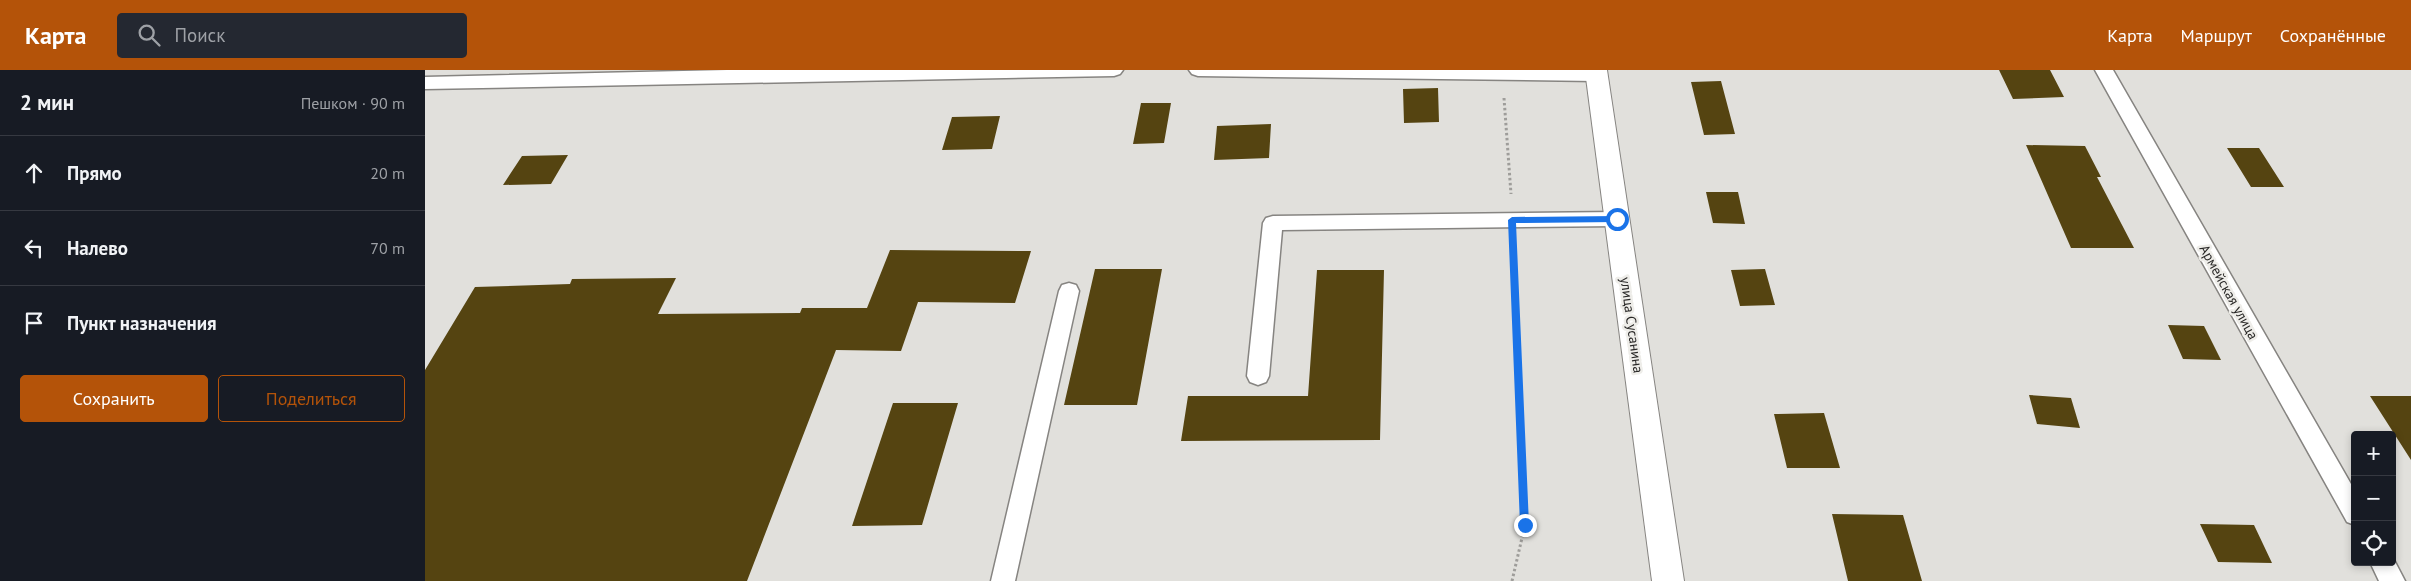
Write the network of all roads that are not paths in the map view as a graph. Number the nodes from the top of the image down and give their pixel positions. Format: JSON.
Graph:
{"nodes":[{"id":1,"x":1114,"y":70,"type":"edge"},
{"id":2,"x":1198,"y":70,"type":"edge"},
{"id":3,"x":2104,"y":70,"type":"edge"},
{"id":4,"x":1596,"y":73,"type":"edge"},
{"id":5,"x":425,"y":83,"type":"edge"},
{"id":6,"x":1617,"y":219,"type":"junction"},
{"id":7,"x":1069,"y":291,"type":"dead end"},
{"id":8,"x":1258,"y":376,"type":"dead end"},
{"id":9,"x":2351,"y":507,"type":"edge"},
{"id":10,"x":2384,"y":566,"type":"edge"},
{"id":11,"x":1003,"y":581,"type":"edge"},
{"id":12,"x":1669,"y":581,"type":"edge"},
{"id":13,"x":2393,"y":581,"type":"edge"}],
"edges":[{"from":1,"to":5,"type":"lane"},
{"from":2,"to":4,"type":"lane"},
{"from":3,"to":9,"type":"lane","name":"Армейская улица"},
{"from":4,"to":6,"type":"street","name":"улица Сусанина"},
{"from":6,"to":8,"type":"lane"},
{"from":6,"to":12,"type":"street","name":"улица Сусанина"},
{"from":7,"to":11,"type":"lane"},
{"from":10,"to":13,"type":"lane"}]}
